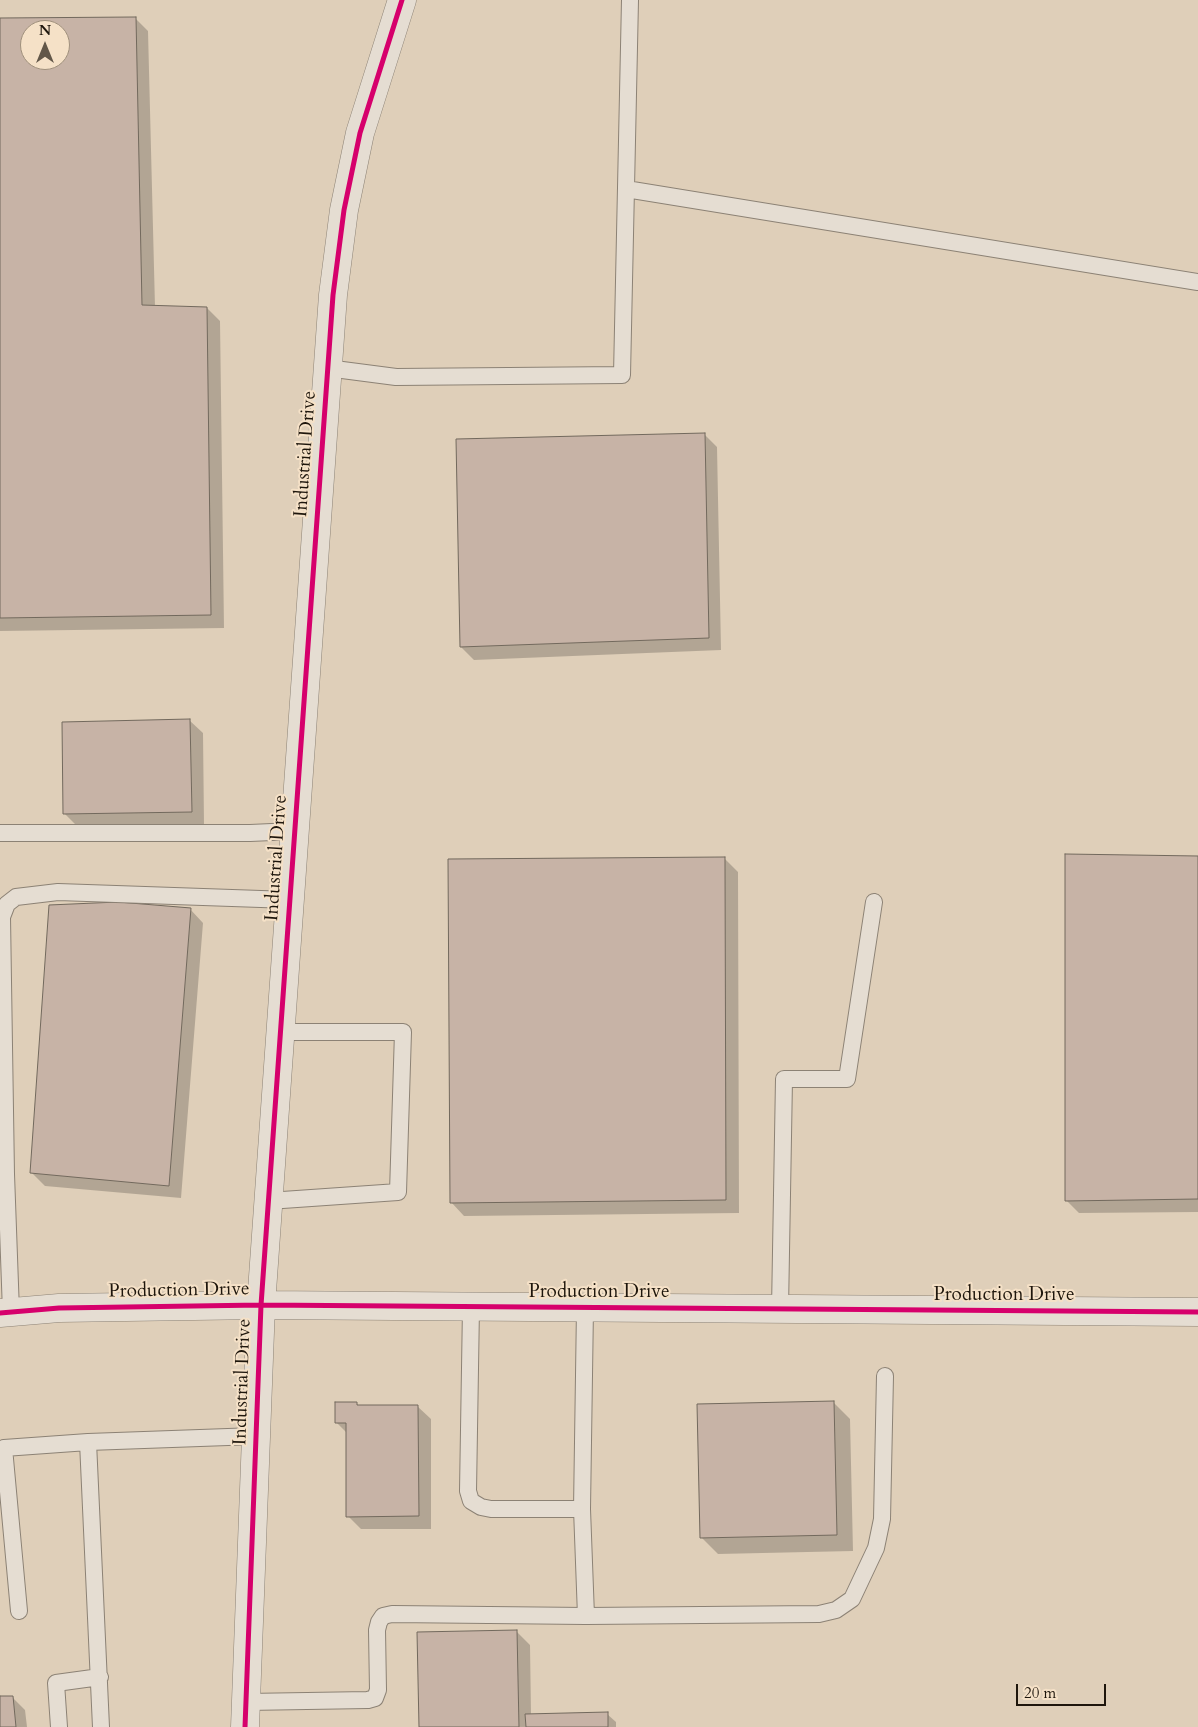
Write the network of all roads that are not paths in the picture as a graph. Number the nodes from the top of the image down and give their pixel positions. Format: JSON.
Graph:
{"nodes":[{"id":1,"x":402,"y":0,"type":"edge"},
{"id":2,"x":630,"y":0,"type":"edge"},
{"id":3,"x":626,"y":189,"type":"junction"},
{"id":4,"x":1198,"y":282,"type":"edge"},
{"id":5,"x":328,"y":368,"type":"junction"},
{"id":6,"x":294,"y":831,"type":"junction"},
{"id":7,"x":0,"y":833,"type":"edge"},
{"id":8,"x":290,"y":900,"type":"junction"},
{"id":9,"x":874,"y":902,"type":"dead end"},
{"id":10,"x":280,"y":1032,"type":"junction"},
{"id":11,"x":268,"y":1201,"type":"junction"},
{"id":12,"x":261,"y":1305,"type":"junction"},
{"id":13,"x":471,"y":1306,"type":"junction"},
{"id":14,"x":585,"y":1308,"type":"junction"},
{"id":15,"x":780,"y":1309,"type":"junction"},
{"id":16,"x":5,"y":1312,"type":"edge"},
{"id":17,"x":1198,"y":1312,"type":"edge"},
{"id":18,"x":885,"y":1376,"type":"dead end"},
{"id":19,"x":256,"y":1436,"type":"junction"},
{"id":20,"x":88,"y":1442,"type":"junction"},
{"id":21,"x":582,"y":1509,"type":"junction"},
{"id":22,"x":19,"y":1611,"type":"dead end"},
{"id":23,"x":586,"y":1616,"type":"junction"},
{"id":24,"x":100,"y":1677,"type":"junction"},
{"id":25,"x":245,"y":1714,"type":"edge"},
{"id":26,"x":59,"y":1727,"type":"edge"},
{"id":27,"x":101,"y":1727,"type":"edge"}],
"edges":[{"from":1,"to":5,"type":"street","name":"Industrial Drive"},
{"from":2,"to":3,"type":"lane"},
{"from":3,"to":4,"type":"lane"},
{"from":3,"to":5,"type":"lane"},
{"from":5,"to":6,"type":"street","name":"Industrial Drive"},
{"from":6,"to":7,"type":"lane"},
{"from":6,"to":8,"type":"street","name":"Industrial Drive"},
{"from":8,"to":10,"type":"street","name":"Industrial Drive"},
{"from":8,"to":16,"type":"lane"},
{"from":9,"to":15,"type":"lane"},
{"from":10,"to":11,"type":"street","name":"Industrial Drive"},
{"from":10,"to":11,"type":"lane"},
{"from":11,"to":12,"type":"street","name":"Industrial Drive"},
{"from":12,"to":13,"type":"street","name":"Production Drive"},
{"from":12,"to":16,"type":"street","name":"Production Drive"},
{"from":12,"to":19,"type":"street","name":"Industrial Drive"},
{"from":13,"to":14,"type":"street","name":"Production Drive"},
{"from":13,"to":21,"type":"lane"},
{"from":14,"to":15,"type":"street","name":"Production Drive"},
{"from":14,"to":21,"type":"lane"},
{"from":15,"to":17,"type":"street","name":"Production Drive"},
{"from":18,"to":23,"type":"lane"},
{"from":19,"to":20,"type":"lane"},
{"from":19,"to":25,"type":"street","name":"Industrial Drive"},
{"from":20,"to":22,"type":"lane"},
{"from":20,"to":24,"type":"lane"},
{"from":21,"to":23,"type":"lane"},
{"from":23,"to":25,"type":"lane"},
{"from":24,"to":26,"type":"lane"},
{"from":24,"to":27,"type":"lane"}]}
